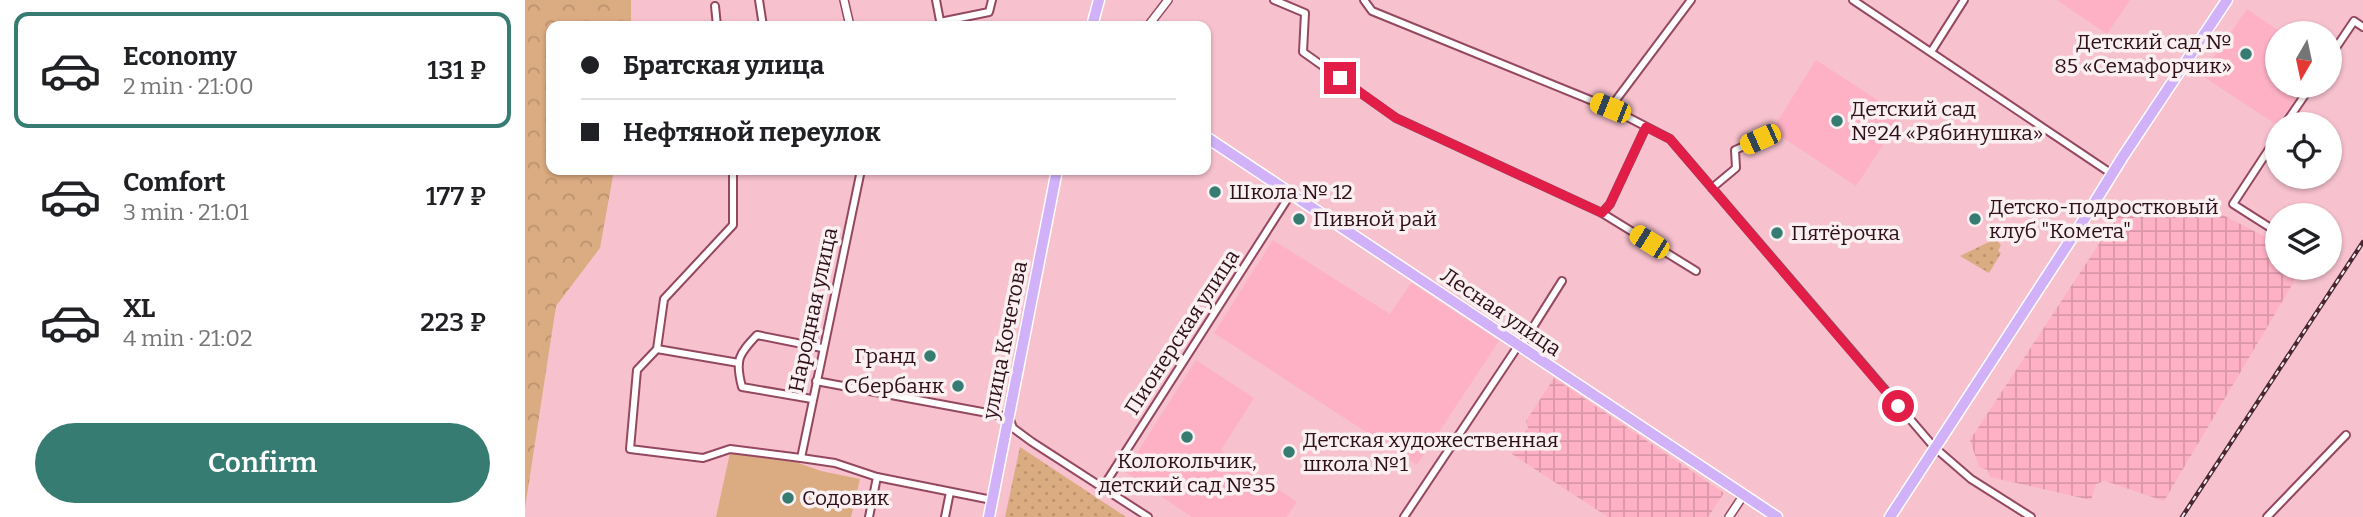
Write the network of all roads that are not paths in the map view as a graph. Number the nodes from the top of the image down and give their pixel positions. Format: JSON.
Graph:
{"nodes":[{"id":1,"x":759,"y":0,"type":"edge"},
{"id":2,"x":845,"y":0,"type":"edge"},
{"id":3,"x":936,"y":0,"type":"edge"},
{"id":4,"x":992,"y":0,"type":"edge"},
{"id":5,"x":1099,"y":0,"type":"edge"},
{"id":6,"x":1168,"y":0,"type":"edge"},
{"id":7,"x":1274,"y":0,"type":"edge"},
{"id":8,"x":1364,"y":0,"type":"edge"},
{"id":9,"x":1691,"y":0,"type":"edge"},
{"id":10,"x":1853,"y":0,"type":"edge"},
{"id":11,"x":1964,"y":0,"type":"edge"},
{"id":12,"x":2227,"y":0,"type":"edge"},
{"id":13,"x":715,"y":6,"type":"dead end"},
{"id":14,"x":716,"y":21,"type":"edge"},
{"id":15,"x":762,"y":21,"type":"edge"},
{"id":16,"x":849,"y":21,"type":"edge"},
{"id":17,"x":940,"y":21,"type":"edge"},
{"id":18,"x":952,"y":21,"type":"edge"},
{"id":19,"x":1093,"y":21,"type":"edge"},
{"id":20,"x":1153,"y":21,"type":"edge"},
{"id":21,"x":2363,"y":27,"type":"edge"},
{"id":22,"x":2342,"y":39,"type":"edge"},
{"id":23,"x":1931,"y":52,"type":"junction"},
{"id":24,"x":1610,"y":108,"type":"junction"},
{"id":25,"x":1646,"y":127,"type":"junction"},
{"id":26,"x":1775,"y":132,"type":"dead end"},
{"id":27,"x":1211,"y":140,"type":"edge"},
{"id":28,"x":2265,"y":155,"type":"edge"},
{"id":29,"x":2112,"y":174,"type":"junction"},
{"id":30,"x":733,"y":175,"type":"edge"},
{"id":31,"x":860,"y":175,"type":"edge"},
{"id":32,"x":1057,"y":175,"type":"edge"},
{"id":33,"x":1712,"y":188,"type":"junction"},
{"id":34,"x":1290,"y":195,"type":"junction"},
{"id":35,"x":1602,"y":213,"type":"junction"},
{"id":36,"x":2265,"y":224,"type":"edge"},
{"id":37,"x":1696,"y":271,"type":"dead end"},
{"id":38,"x":1562,"y":281,"type":"dead end"},
{"id":39,"x":1518,"y":346,"type":"junction"},
{"id":40,"x":822,"y":348,"type":"junction"},
{"id":41,"x":656,"y":349,"type":"junction"},
{"id":42,"x":739,"y":363,"type":"junction"},
{"id":43,"x":816,"y":381,"type":"junction"},
{"id":44,"x":812,"y":399,"type":"junction"},
{"id":45,"x":1009,"y":417,"type":"junction"},
{"id":46,"x":1009,"y":431,"type":"junction"},
{"id":47,"x":2346,"y":435,"type":"dead end"},
{"id":48,"x":1934,"y":447,"type":"junction"},
{"id":49,"x":800,"y":457,"type":"junction"},
{"id":50,"x":877,"y":477,"type":"junction"},
{"id":51,"x":1103,"y":487,"type":"junction"},
{"id":52,"x":950,"y":492,"type":"junction"},
{"id":53,"x":1743,"y":496,"type":"junction"},
{"id":54,"x":992,"y":500,"type":"junction"},
{"id":55,"x":869,"y":517,"type":"edge"},
{"id":56,"x":944,"y":517,"type":"edge"},
{"id":57,"x":989,"y":517,"type":"edge"},
{"id":58,"x":1148,"y":517,"type":"edge"},
{"id":59,"x":1404,"y":517,"type":"edge"},
{"id":60,"x":1729,"y":517,"type":"edge"},
{"id":61,"x":1777,"y":517,"type":"edge"},
{"id":62,"x":1890,"y":517,"type":"edge"},
{"id":63,"x":2031,"y":517,"type":"edge"},
{"id":64,"x":2267,"y":517,"type":"edge"}],
"edges":[{"from":1,"to":15,"type":"street"},
{"from":2,"to":16,"type":"street"},
{"from":3,"to":17,"type":"street"},
{"from":4,"to":18,"type":"street"},
{"from":5,"to":19,"type":"main road"},
{"from":6,"to":20,"type":"street"},
{"from":7,"to":35,"type":"street"},
{"from":8,"to":24,"type":"street"},
{"from":9,"to":24,"type":"street"},
{"from":10,"to":23,"type":"street"},
{"from":11,"to":23,"type":"street"},
{"from":12,"to":29,"type":"main road"},
{"from":13,"to":14,"type":"street"},
{"from":21,"to":22,"type":"street"},
{"from":23,"to":29,"type":"street"},
{"from":24,"to":25,"type":"street"},
{"from":25,"to":33,"type":"street"},
{"from":25,"to":35,"type":"street"},
{"from":26,"to":33,"type":"street"},
{"from":27,"to":34,"type":"main road","name":"Лесная улица"},
{"from":28,"to":36,"type":"street"},
{"from":29,"to":48,"type":"main road"},
{"from":30,"to":41,"type":"street"},
{"from":31,"to":40,"type":"street","name":"Народная улица"},
{"from":32,"to":45,"type":"main road","name":"улица Кочетова"},
{"from":33,"to":48,"type":"street"},
{"from":34,"to":39,"type":"main road","name":"Лесная улица"},
{"from":34,"to":51,"type":"street","name":"Пионерская улица"},
{"from":35,"to":37,"type":"street"},
{"from":38,"to":39,"type":"street"},
{"from":39,"to":53,"type":"main road","name":"Лесная улица"},
{"from":39,"to":59,"type":"street"},
{"from":40,"to":42,"type":"street"},
{"from":40,"to":43,"type":"street","name":"Народная улица"},
{"from":41,"to":42,"type":"street"},
{"from":41,"to":49,"type":"street"},
{"from":42,"to":44,"type":"street"},
{"from":43,"to":44,"type":"street","name":"Народная улица"},
{"from":43,"to":45,"type":"street"},
{"from":44,"to":49,"type":"street","name":"Народная улица"},
{"from":45,"to":46,"type":"main road","name":"улица Кочетова"},
{"from":46,"to":51,"type":"street"},
{"from":46,"to":54,"type":"main road","name":"улица Кочетова"},
{"from":47,"to":64,"type":"street"},
{"from":48,"to":62,"type":"main road"},
{"from":48,"to":63,"type":"street"},
{"from":49,"to":50,"type":"street"},
{"from":50,"to":52,"type":"street"},
{"from":50,"to":55,"type":"street"},
{"from":51,"to":58,"type":"street"},
{"from":52,"to":54,"type":"street"},
{"from":52,"to":56,"type":"street"},
{"from":53,"to":60,"type":"street"},
{"from":53,"to":61,"type":"main road","name":"Лесная улица"},
{"from":54,"to":57,"type":"main road","name":"улица Кочетова"}]}
